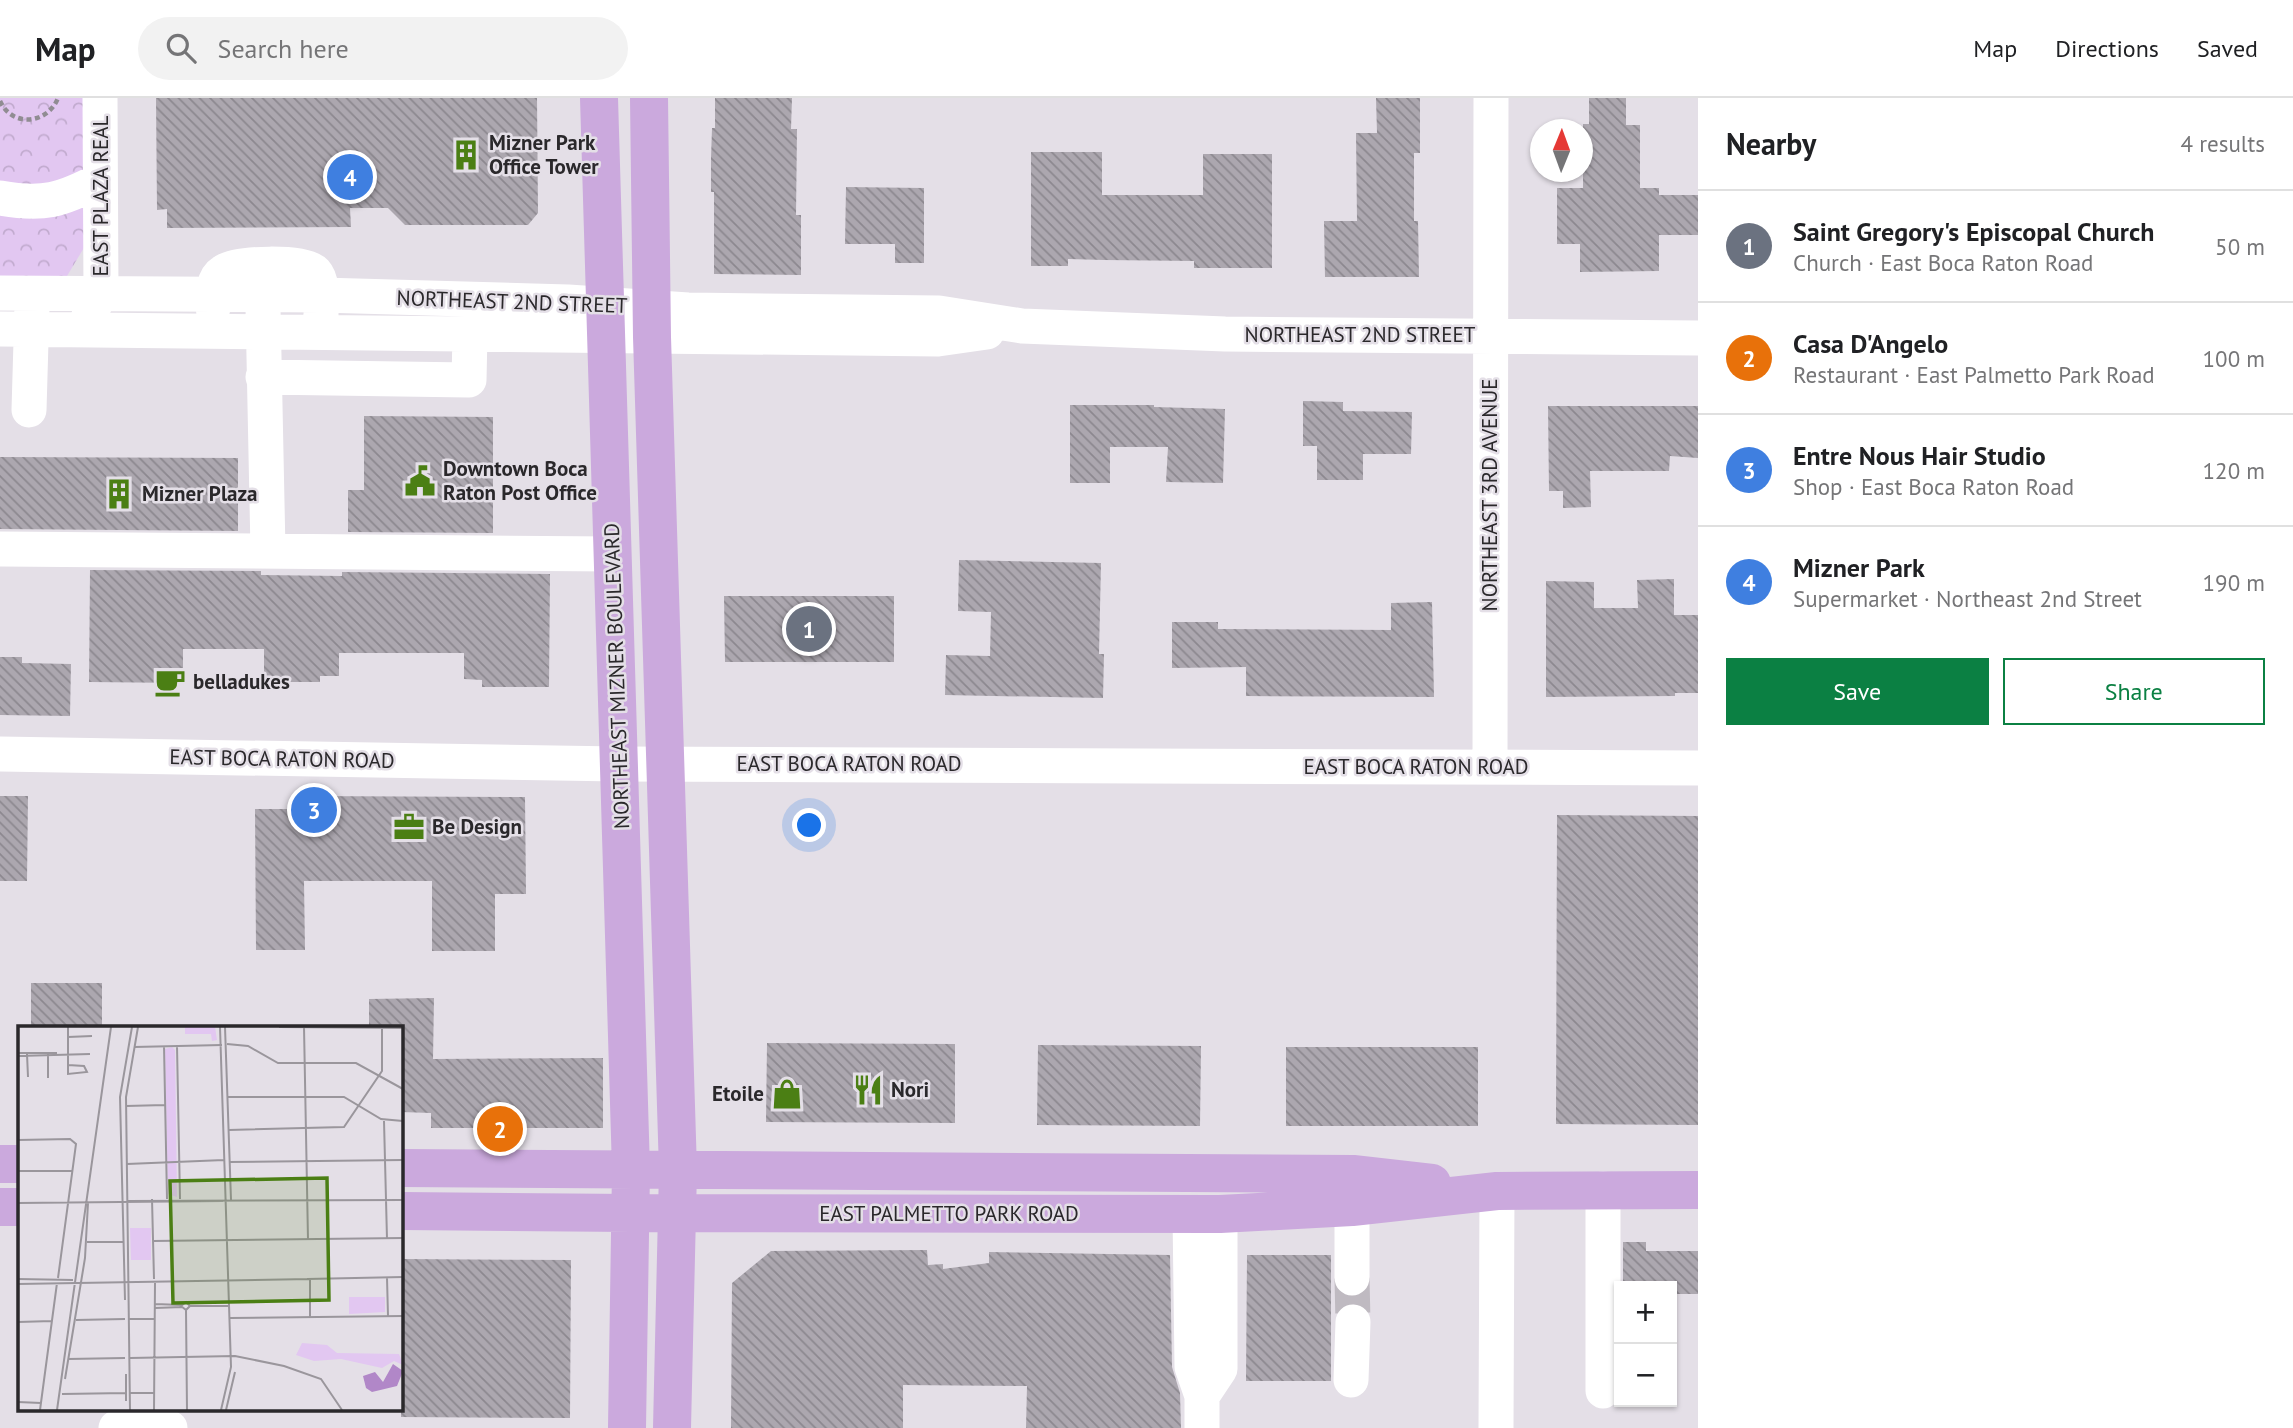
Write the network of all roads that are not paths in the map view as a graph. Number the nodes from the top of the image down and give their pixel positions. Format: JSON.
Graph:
{"nodes":[{"id":1,"x":100,"y":98,"type":"edge"},
{"id":2,"x":599,"y":98,"type":"edge"},
{"id":3,"x":649,"y":98,"type":"edge"},
{"id":4,"x":1490,"y":98,"type":"edge"},
{"id":5,"x":100,"y":180,"type":"junction"},
{"id":6,"x":0,"y":198,"type":"edge"},
{"id":7,"x":16,"y":293,"type":"edge"},
{"id":8,"x":101,"y":293,"type":"junction"},
{"id":9,"x":214,"y":294,"type":"junction"},
{"id":10,"x":263,"y":294,"type":"junction"},
{"id":11,"x":321,"y":295,"type":"junction"},
{"id":12,"x":606,"y":320,"type":"junction"},
{"id":13,"x":652,"y":322,"type":"junction"},
{"id":14,"x":16,"y":329,"type":"edge"},
{"id":15,"x":80,"y":330,"type":"junction"},
{"id":16,"x":212,"y":331,"type":"junction"},
{"id":17,"x":263,"y":332,"type":"junction"},
{"id":18,"x":321,"y":333,"type":"junction"},
{"id":19,"x":470,"y":334,"type":"junction"},
{"id":20,"x":1489,"y":335,"type":"junction"},
{"id":21,"x":1698,"y":338,"type":"edge"},
{"id":22,"x":263,"y":377,"type":"junction"},
{"id":23,"x":29,"y":410,"type":"dead end"},
{"id":24,"x":0,"y":550,"type":"edge"},
{"id":25,"x":268,"y":551,"type":"junction"},
{"id":26,"x":613,"y":554,"type":"junction"},
{"id":27,"x":0,"y":754,"type":"edge"},
{"id":28,"x":619,"y":764,"type":"junction"},
{"id":29,"x":665,"y":764,"type":"junction"},
{"id":30,"x":1490,"y":767,"type":"junction"},
{"id":31,"x":1698,"y":768,"type":"edge"},
{"id":32,"x":0,"y":1164,"type":"edge"},
{"id":33,"x":18,"y":1164,"type":"edge"},
{"id":34,"x":402,"y":1168,"type":"edge"},
{"id":35,"x":631,"y":1170,"type":"junction"},
{"id":36,"x":678,"y":1170,"type":"junction"},
{"id":37,"x":1603,"y":1189,"type":"junction"},
{"id":38,"x":1698,"y":1190,"type":"edge"},
{"id":39,"x":1497,"y":1191,"type":"junction"},
{"id":40,"x":0,"y":1207,"type":"edge"},
{"id":41,"x":1352,"y":1207,"type":"junction"},
{"id":42,"x":18,"y":1208,"type":"edge"},
{"id":43,"x":402,"y":1211,"type":"edge"},
{"id":44,"x":631,"y":1213,"type":"junction"},
{"id":45,"x":677,"y":1213,"type":"junction"},
{"id":46,"x":1205,"y":1214,"type":"junction"},
{"id":47,"x":1352,"y":1278,"type":"tunnel mouth"},
{"id":48,"x":1353,"y":1322,"type":"tunnel mouth"},
{"id":49,"x":1351,"y":1380,"type":"dead end"},
{"id":50,"x":1603,"y":1391,"type":"dead end"},
{"id":51,"x":1202,"y":1412,"type":"edge"},
{"id":52,"x":628,"y":1428,"type":"edge"},
{"id":53,"x":673,"y":1428,"type":"edge"},
{"id":54,"x":1496,"y":1428,"type":"edge"}],
"edges":[{"from":1,"to":5,"type":"street","name":"EAST PLAZA REAL"},
{"from":2,"to":12,"type":"main road","name":"NORTHEAST MIZNER BOULEVARD"},
{"from":3,"to":13,"type":"main road"},
{"from":4,"to":20,"type":"street","name":"NORTHEAST 3RD AVENUE"},
{"from":5,"to":6,"type":"street"},
{"from":5,"to":8,"type":"street","name":"EAST PLAZA REAL"},
{"from":7,"to":8,"type":"street","name":"NORTHEAST 2ND STREET"},
{"from":7,"to":14,"type":"street"},
{"from":8,"to":9,"type":"street","name":"NORTHEAST 2ND STREET"},
{"from":8,"to":15,"type":"street","name":"EAST PLAZA REAL"},
{"from":9,"to":10,"type":"street","name":"NORTHEAST 2ND STREET"},
{"from":9,"to":11,"type":"street"},
{"from":9,"to":16,"type":"street"},
{"from":10,"to":11,"type":"street","name":"NORTHEAST 2ND STREET"},
{"from":10,"to":17,"type":"street"},
{"from":11,"to":12,"type":"street","name":"NORTHEAST 2ND STREET"},
{"from":11,"to":18,"type":"street"},
{"from":12,"to":13,"type":"street","name":"NORTHEAST 2ND STREET"},
{"from":12,"to":19,"type":"street","name":"NORTHEAST 2ND STREET"},
{"from":12,"to":26,"type":"main road","name":"NORTHEAST MIZNER BOULEVARD"},
{"from":13,"to":20,"type":"street","name":"NORTHEAST 2ND STREET"},
{"from":13,"to":29,"type":"main road"},
{"from":14,"to":15,"type":"street","name":"NORTHEAST 2ND STREET"},
{"from":14,"to":23,"type":"street"},
{"from":15,"to":16,"type":"street","name":"NORTHEAST 2ND STREET"},
{"from":16,"to":17,"type":"street","name":"NORTHEAST 2ND STREET"},
{"from":17,"to":18,"type":"street","name":"NORTHEAST 2ND STREET"},
{"from":17,"to":22,"type":"street"},
{"from":18,"to":19,"type":"street","name":"NORTHEAST 2ND STREET"},
{"from":19,"to":22,"type":"street"},
{"from":20,"to":21,"type":"street","name":"NORTHEAST 2ND STREET"},
{"from":20,"to":30,"type":"street","name":"NORTHEAST 3RD AVENUE"},
{"from":22,"to":25,"type":"street"},
{"from":24,"to":25,"type":"street"},
{"from":25,"to":26,"type":"street"},
{"from":26,"to":28,"type":"main road","name":"NORTHEAST MIZNER BOULEVARD"},
{"from":27,"to":28,"type":"street","name":"EAST BOCA RATON ROAD"},
{"from":28,"to":29,"type":"street","name":"EAST BOCA RATON ROAD"},
{"from":28,"to":35,"type":"main road","name":"NORTHEAST MIZNER BOULEVARD"},
{"from":29,"to":30,"type":"street","name":"EAST BOCA RATON ROAD"},
{"from":29,"to":36,"type":"main road"},
{"from":30,"to":31,"type":"street","name":"EAST BOCA RATON ROAD"},
{"from":32,"to":33,"type":"main road"},
{"from":34,"to":35,"type":"main road","name":"EAST PALMETTO PARK ROAD"},
{"from":35,"to":36,"type":"main road","name":"EAST PALMETTO PARK ROAD"},
{"from":35,"to":44,"type":"main road","name":"NORTHEAST MIZNER BOULEVARD"},
{"from":36,"to":39,"type":"main road","name":"EAST PALMETTO PARK ROAD"},
{"from":36,"to":45,"type":"main road"},
{"from":37,"to":38,"type":"main road","name":"EAST PALMETTO PARK ROAD"},
{"from":37,"to":39,"type":"main road","name":"EAST PALMETTO PARK ROAD"},
{"from":37,"to":50,"type":"street"},
{"from":39,"to":41,"type":"main road","name":"EAST PALMETTO PARK ROAD"},
{"from":39,"to":54,"type":"street"},
{"from":40,"to":42,"type":"main road"},
{"from":41,"to":46,"type":"main road","name":"EAST PALMETTO PARK ROAD"},
{"from":41,"to":47,"type":"street"},
{"from":43,"to":44,"type":"main road","name":"EAST PALMETTO PARK ROAD"},
{"from":44,"to":45,"type":"main road","name":"EAST PALMETTO PARK ROAD"},
{"from":44,"to":52,"type":"main road","name":"NORTHEAST MIZNER BOULEVARD"},
{"from":45,"to":46,"type":"main road","name":"EAST PALMETTO PARK ROAD"},
{"from":45,"to":53,"type":"main road"},
{"from":46,"to":51,"type":"street"},
{"from":48,"to":49,"type":"street"}]}
